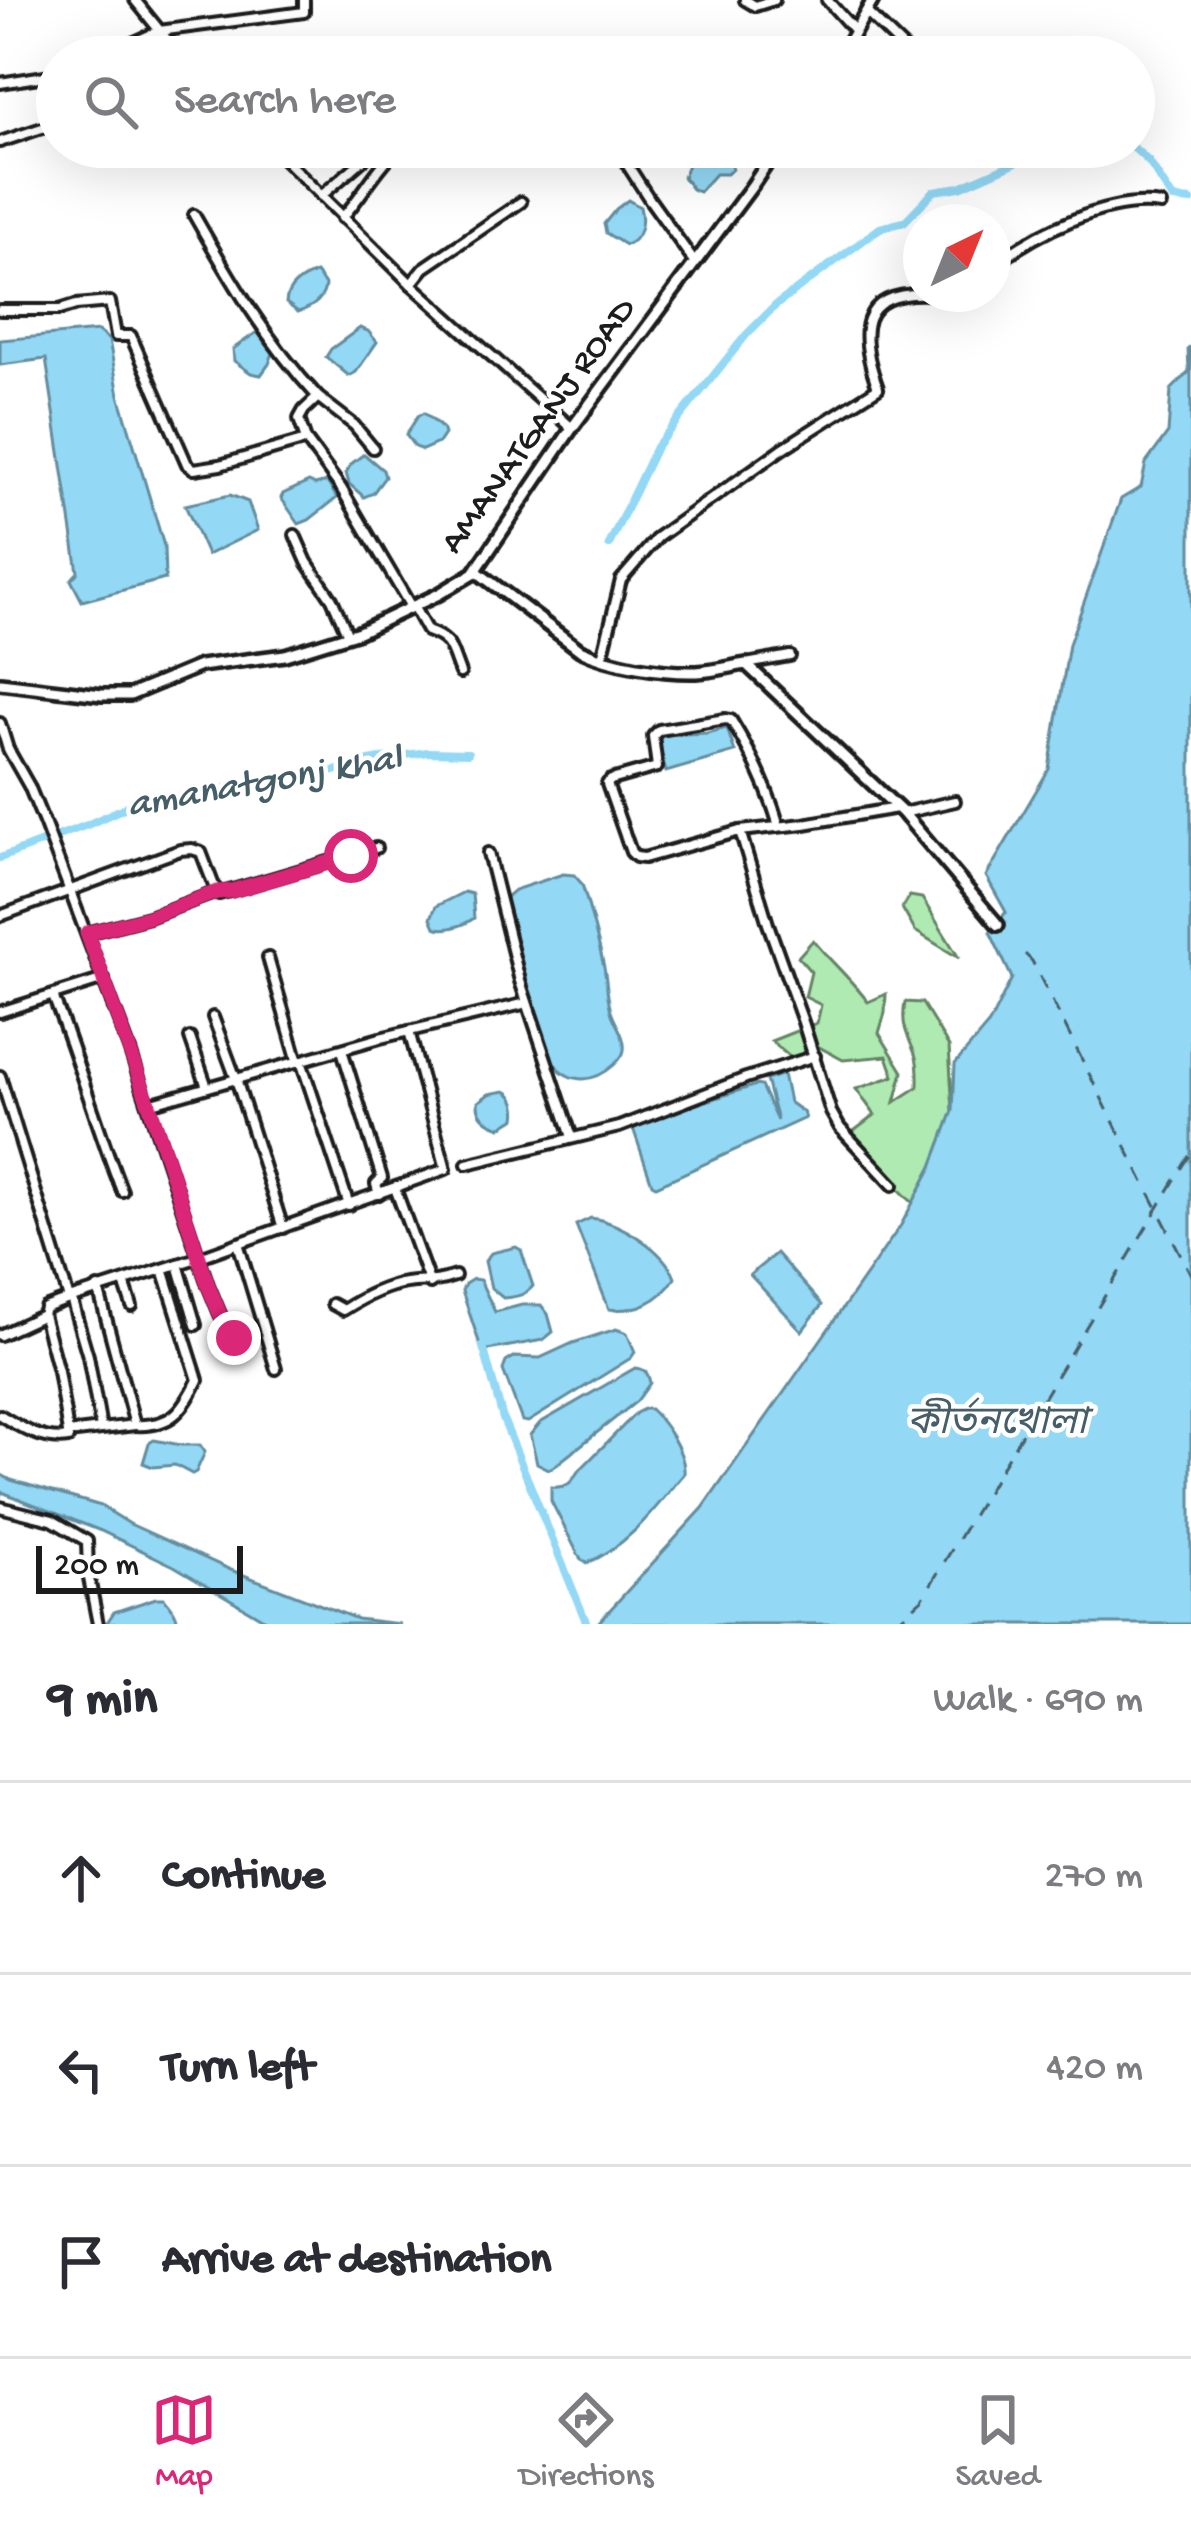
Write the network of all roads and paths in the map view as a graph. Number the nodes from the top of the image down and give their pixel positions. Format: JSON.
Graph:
{"nodes":[{"id":1,"x":135,"y":0,"type":"edge"},
{"id":2,"x":304,"y":0,"type":"edge"},
{"id":3,"x":745,"y":0,"type":"edge"},
{"id":4,"x":774,"y":0,"type":"edge"},
{"id":5,"x":827,"y":0,"type":"edge"},
{"id":6,"x":873,"y":0,"type":"edge"},
{"id":7,"x":866,"y":12,"type":"junction"},
{"id":8,"x":160,"y":31,"type":"junction"},
{"id":9,"x":855,"y":32,"type":"junction"},
{"id":10,"x":151,"y":36,"type":"edge"},
{"id":11,"x":164,"y":36,"type":"edge"},
{"id":12,"x":853,"y":36,"type":"edge"},
{"id":13,"x":891,"y":36,"type":"edge"},
{"id":14,"x":36,"y":77,"type":"edge"},
{"id":15,"x":0,"y":83,"type":"edge"},
{"id":16,"x":36,"y":130,"type":"edge"},
{"id":17,"x":0,"y":142,"type":"edge"},
{"id":18,"x":293,"y":168,"type":"edge"},
{"id":19,"x":354,"y":168,"type":"edge"},
{"id":20,"x":379,"y":168,"type":"edge"},
{"id":21,"x":629,"y":168,"type":"edge"},
{"id":22,"x":763,"y":168,"type":"edge"},
{"id":23,"x":321,"y":196,"type":"junction"},
{"id":24,"x":521,"y":202,"type":"dead end"},
{"id":25,"x":1161,"y":205,"type":"dead end"},
{"id":26,"x":194,"y":215,"type":"dead end"},
{"id":27,"x":342,"y":218,"type":"junction"},
{"id":28,"x":1011,"y":254,"type":"edge"},
{"id":29,"x":695,"y":263,"type":"junction"},
{"id":30,"x":411,"y":284,"type":"junction"},
{"id":31,"x":903,"y":296,"type":"edge"},
{"id":32,"x":0,"y":310,"type":"edge"},
{"id":33,"x":318,"y":397,"type":"junction"},
{"id":34,"x":572,"y":428,"type":"junction"},
{"id":35,"x":305,"y":440,"type":"junction"},
{"id":36,"x":373,"y":448,"type":"dead end"},
{"id":37,"x":295,"y":536,"type":"dead end"},
{"id":38,"x":476,"y":571,"type":"junction"},
{"id":39,"x":412,"y":607,"type":"junction"},
{"id":40,"x":348,"y":635,"type":"junction"},
{"id":41,"x":790,"y":656,"type":"dead end"},
{"id":42,"x":602,"y":658,"type":"junction"},
{"id":43,"x":746,"y":664,"type":"junction"},
{"id":44,"x":460,"y":673,"type":"dead end"},
{"id":45,"x":0,"y":683,"type":"edge"},
{"id":46,"x":0,"y":723,"type":"edge"},
{"id":47,"x":955,"y":800,"type":"dead end"},
{"id":48,"x":900,"y":810,"type":"junction"},
{"id":49,"x":779,"y":826,"type":"junction"},
{"id":50,"x":740,"y":831,"type":"junction"},
{"id":51,"x":376,"y":848,"type":"dead end"},
{"id":52,"x":488,"y":853,"type":"dead end"},
{"id":53,"x":68,"y":891,"type":"junction"},
{"id":54,"x":217,"y":892,"type":"junction"},
{"id":55,"x":0,"y":916,"type":"edge"},
{"id":56,"x":998,"y":925,"type":"dead end"},
{"id":57,"x":87,"y":933,"type":"junction"},
{"id":58,"x":268,"y":958,"type":"dead end"},
{"id":59,"x":104,"y":979,"type":"junction"},
{"id":60,"x":53,"y":996,"type":"junction"},
{"id":61,"x":527,"y":1003,"type":"junction"},
{"id":62,"x":0,"y":1012,"type":"edge"},
{"id":63,"x":213,"y":1017,"type":"dead end"},
{"id":64,"x":409,"y":1031,"type":"junction"},
{"id":65,"x":190,"y":1038,"type":"dead end"},
{"id":66,"x":342,"y":1050,"type":"junction"},
{"id":67,"x":814,"y":1056,"type":"junction"},
{"id":68,"x":300,"y":1061,"type":"junction"},
{"id":69,"x":0,"y":1076,"type":"edge"},
{"id":70,"x":236,"y":1079,"type":"junction"},
{"id":71,"x":207,"y":1087,"type":"junction"},
{"id":72,"x":149,"y":1104,"type":"junction"},
{"id":73,"x":572,"y":1137,"type":"junction"},
{"id":74,"x":467,"y":1165,"type":"dead end"},
{"id":75,"x":893,"y":1185,"type":"dead end"},
{"id":76,"x":395,"y":1188,"type":"junction"},
{"id":77,"x":122,"y":1191,"type":"dead end"},
{"id":78,"x":379,"y":1194,"type":"junction"},
{"id":79,"x":349,"y":1205,"type":"junction"},
{"id":80,"x":283,"y":1228,"type":"junction"},
{"id":81,"x":238,"y":1244,"type":"junction"},
{"id":82,"x":200,"y":1257,"type":"junction"},
{"id":83,"x":178,"y":1264,"type":"junction"},
{"id":84,"x":163,"y":1269,"type":"junction"},
{"id":85,"x":454,"y":1276,"type":"dead end"},
{"id":86,"x":124,"y":1282,"type":"junction"},
{"id":87,"x":430,"y":1284,"type":"junction"},
{"id":88,"x":98,"y":1288,"type":"junction"},
{"id":89,"x":70,"y":1298,"type":"junction"},
{"id":90,"x":332,"y":1304,"type":"dead end"},
{"id":91,"x":132,"y":1306,"type":"dead end"},
{"id":92,"x":43,"y":1315,"type":"junction"},
{"id":93,"x":196,"y":1325,"type":"dead end"},
{"id":94,"x":0,"y":1335,"type":"edge"},
{"id":95,"x":234,"y":1338,"type":"dead end"},
{"id":96,"x":276,"y":1370,"type":"dead end"},
{"id":97,"x":0,"y":1415,"type":"edge"},
{"id":98,"x":135,"y":1425,"type":"junction"},
{"id":99,"x":100,"y":1428,"type":"junction"},
{"id":100,"x":68,"y":1433,"type":"junction"},
{"id":101,"x":0,"y":1507,"type":"edge"},
{"id":102,"x":98,"y":1624,"type":"edge"}],
"edges":[{"from":1,"to":8,"type":"street"},
{"from":2,"to":8,"type":"street"},
{"from":3,"to":4,"type":"street"},
{"from":5,"to":9,"type":"street"},
{"from":6,"to":7,"type":"main road"},
{"from":7,"to":9,"type":"main road"},
{"from":7,"to":13,"type":"street"},
{"from":8,"to":10,"type":"street"},
{"from":8,"to":11,"type":"street"},
{"from":9,"to":12,"type":"main road"},
{"from":14,"to":15,"type":"street"},
{"from":16,"to":17,"type":"street"},
{"from":18,"to":23,"type":"street"},
{"from":19,"to":23,"type":"street"},
{"from":20,"to":27,"type":"street"},
{"from":21,"to":29,"type":"street"},
{"from":22,"to":29,"type":"main road","name":"AMANATGANJ ROAD"},
{"from":23,"to":27,"type":"street"},
{"from":24,"to":30,"type":"street"},
{"from":25,"to":28,"type":"street"},
{"from":26,"to":33,"type":"street"},
{"from":27,"to":30,"type":"street"},
{"from":29,"to":34,"type":"main road","name":"AMANATGANJ ROAD"},
{"from":30,"to":34,"type":"street"},
{"from":31,"to":42,"type":"street"},
{"from":32,"to":35,"type":"street"},
{"from":33,"to":35,"type":"street"},
{"from":33,"to":36,"type":"street"},
{"from":34,"to":38,"type":"main road","name":"AMANATGANJ ROAD"},
{"from":35,"to":39,"type":"street"},
{"from":37,"to":40,"type":"street"},
{"from":38,"to":39,"type":"main road","name":"AMANATGANJ ROAD"},
{"from":38,"to":42,"type":"main road"},
{"from":39,"to":40,"type":"main road","name":"AMANATGANJ ROAD"},
{"from":39,"to":44,"type":"street"},
{"from":40,"to":45,"type":"main road","name":"AMANATGANJ ROAD"},
{"from":41,"to":43,"type":"street"},
{"from":42,"to":43,"type":"main road"},
{"from":43,"to":48,"type":"main road"},
{"from":46,"to":53,"type":"street"},
{"from":47,"to":48,"type":"street"},
{"from":48,"to":49,"type":"street"},
{"from":48,"to":56,"type":"main road"},
{"from":49,"to":50,"type":"street"},
{"from":49,"to":50,"type":"street"},
{"from":50,"to":67,"type":"street"},
{"from":51,"to":54,"type":"street"},
{"from":52,"to":61,"type":"street"},
{"from":53,"to":54,"type":"street"},
{"from":53,"to":55,"type":"street"},
{"from":53,"to":57,"type":"street"},
{"from":54,"to":57,"type":"street"},
{"from":57,"to":59,"type":"street"},
{"from":58,"to":68,"type":"street"},
{"from":59,"to":60,"type":"street"},
{"from":59,"to":72,"type":"street"},
{"from":60,"to":62,"type":"street"},
{"from":60,"to":77,"type":"street"},
{"from":61,"to":64,"type":"street"},
{"from":61,"to":73,"type":"street"},
{"from":63,"to":70,"type":"street"},
{"from":64,"to":66,"type":"street"},
{"from":64,"to":76,"type":"street"},
{"from":65,"to":71,"type":"street"},
{"from":66,"to":68,"type":"street"},
{"from":66,"to":78,"type":"street"},
{"from":67,"to":73,"type":"street"},
{"from":67,"to":75,"type":"street"},
{"from":68,"to":70,"type":"street"},
{"from":68,"to":79,"type":"street"},
{"from":69,"to":89,"type":"street"},
{"from":70,"to":71,"type":"street"},
{"from":70,"to":80,"type":"street"},
{"from":71,"to":72,"type":"street"},
{"from":72,"to":82,"type":"street"},
{"from":73,"to":74,"type":"street"},
{"from":76,"to":78,"type":"street"},
{"from":76,"to":87,"type":"street"},
{"from":78,"to":79,"type":"street"},
{"from":79,"to":80,"type":"street"},
{"from":80,"to":81,"type":"street"},
{"from":81,"to":82,"type":"street"},
{"from":81,"to":96,"type":"street"},
{"from":82,"to":83,"type":"street"},
{"from":82,"to":95,"type":"street"},
{"from":83,"to":84,"type":"street"},
{"from":83,"to":93,"type":"street"},
{"from":84,"to":86,"type":"street"},
{"from":84,"to":98,"type":"street"},
{"from":85,"to":87,"type":"street"},
{"from":86,"to":88,"type":"street"},
{"from":86,"to":91,"type":"street"},
{"from":87,"to":90,"type":"street"},
{"from":88,"to":89,"type":"street"},
{"from":88,"to":98,"type":"street"},
{"from":89,"to":92,"type":"street"},
{"from":89,"to":99,"type":"street"},
{"from":92,"to":94,"type":"street"},
{"from":92,"to":100,"type":"street"},
{"from":97,"to":100,"type":"street"},
{"from":98,"to":99,"type":"street"},
{"from":99,"to":100,"type":"street"},
{"from":101,"to":102,"type":"street"}]}
